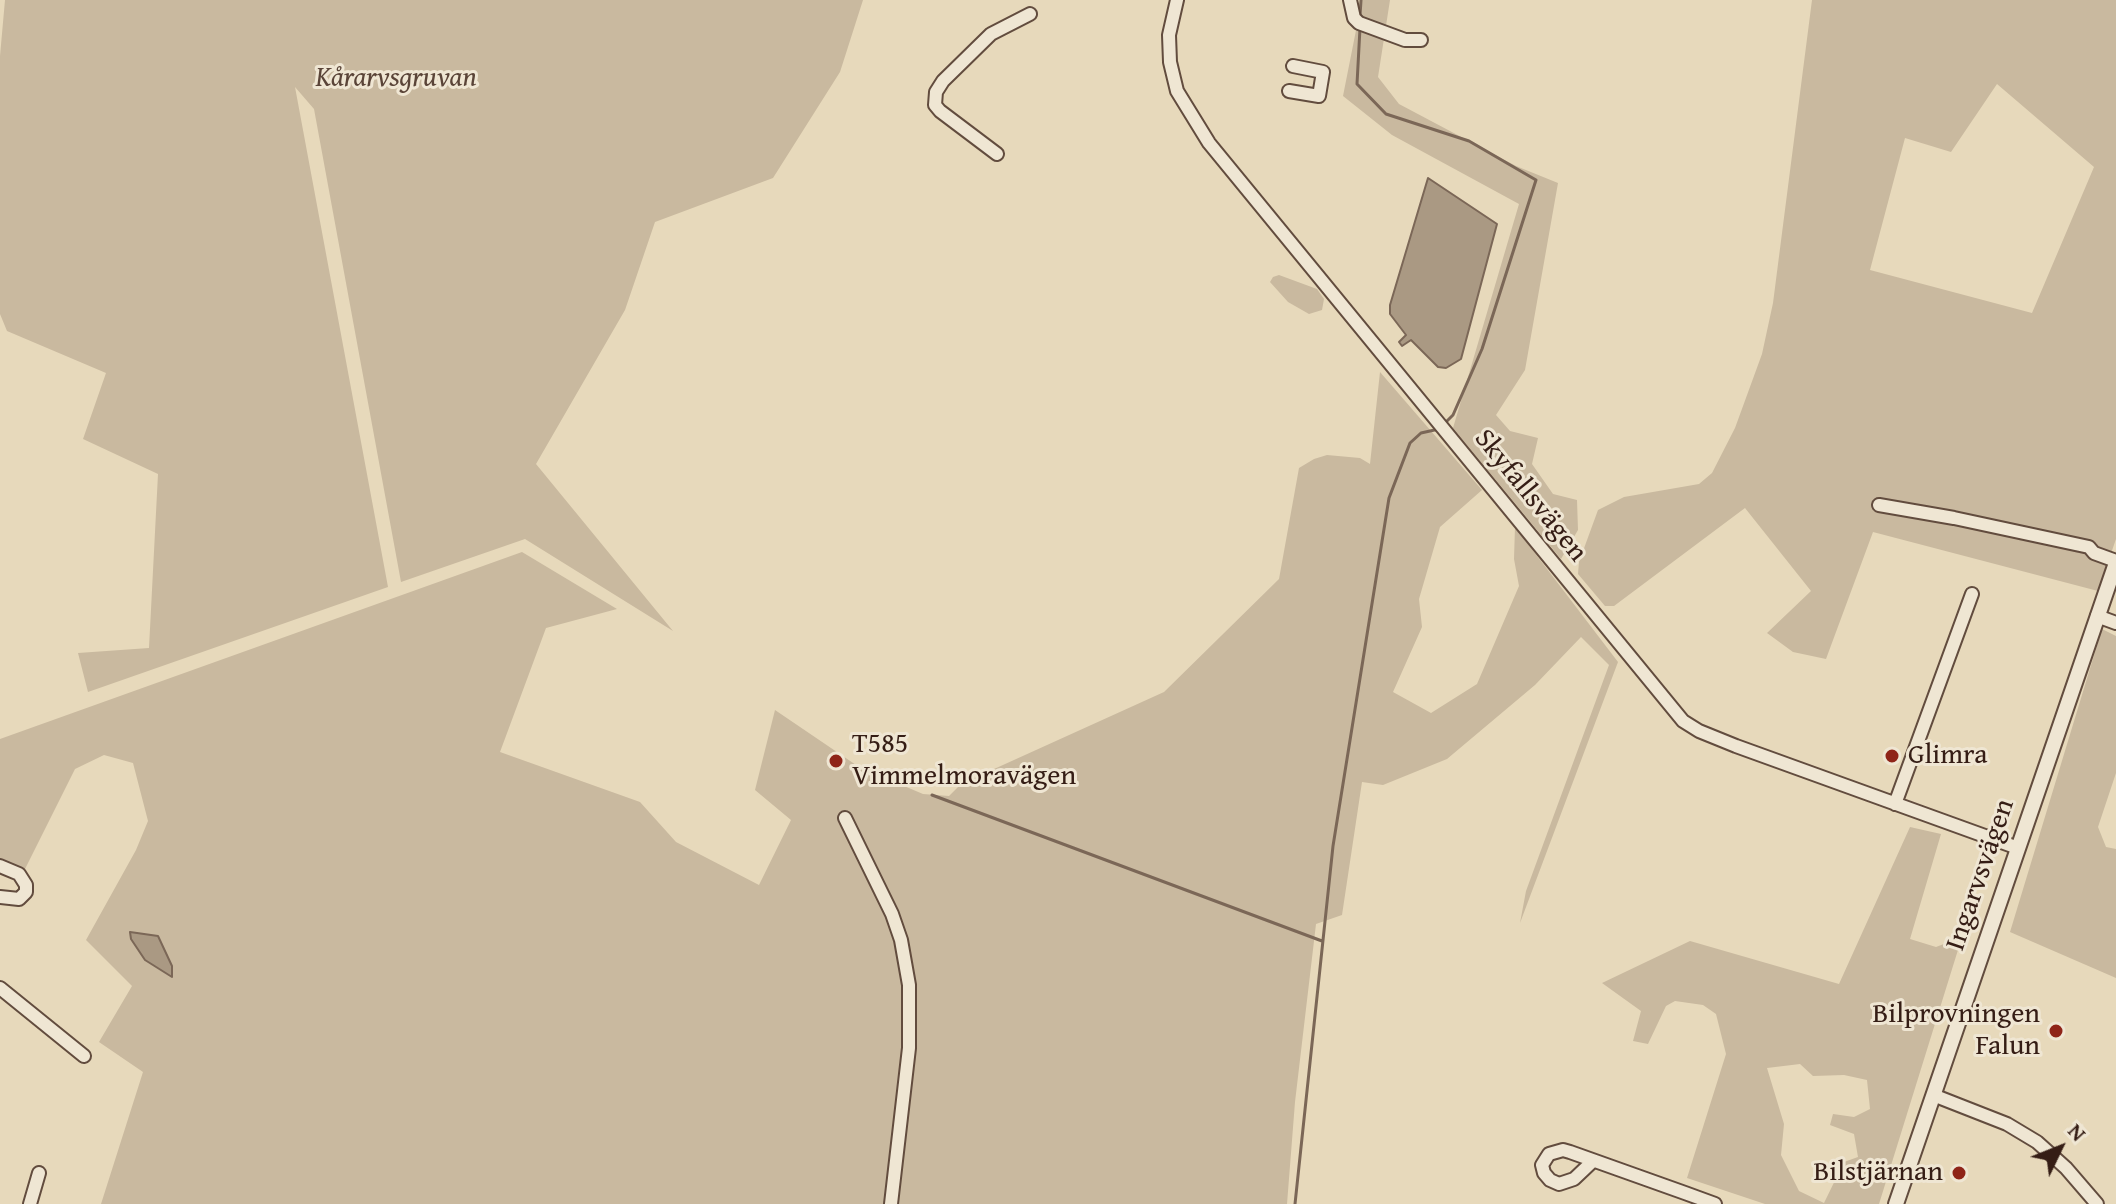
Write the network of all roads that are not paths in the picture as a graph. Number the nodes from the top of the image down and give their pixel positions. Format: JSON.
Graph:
{"nodes":[{"id":1,"x":1177,"y":0,"type":"edge"},
{"id":2,"x":1350,"y":0,"type":"edge"},
{"id":3,"x":1030,"y":14,"type":"dead end"},
{"id":4,"x":1421,"y":40,"type":"dead end"},
{"id":5,"x":1293,"y":66,"type":"dead end"},
{"id":6,"x":1289,"y":91,"type":"dead end"},
{"id":7,"x":997,"y":154,"type":"dead end"},
{"id":8,"x":1879,"y":505,"type":"dead end"},
{"id":9,"x":2116,"y":562,"type":"edge"},
{"id":10,"x":1972,"y":594,"type":"dead end"},
{"id":11,"x":2097,"y":616,"type":"junction"},
{"id":12,"x":2116,"y":623,"type":"edge"},
{"id":13,"x":1895,"y":804,"type":"junction"},
{"id":14,"x":845,"y":818,"type":"dead end"},
{"id":15,"x":2018,"y":848,"type":"junction"},
{"id":16,"x":0,"y":866,"type":"edge"},
{"id":17,"x":0,"y":897,"type":"edge"},
{"id":18,"x":0,"y":988,"type":"edge"},
{"id":19,"x":84,"y":1056,"type":"dead end"},
{"id":20,"x":1933,"y":1095,"type":"junction"},
{"id":21,"x":1593,"y":1161,"type":"dead end"},
{"id":22,"x":39,"y":1173,"type":"dead end"},
{"id":23,"x":30,"y":1204,"type":"edge"},
{"id":24,"x":891,"y":1204,"type":"edge"},
{"id":25,"x":1715,"y":1204,"type":"edge"},
{"id":26,"x":1896,"y":1204,"type":"edge"},
{"id":27,"x":2097,"y":1204,"type":"edge"}],
"edges":[{"from":1,"to":13,"type":"street","name":"Skyfallsvägen"},
{"from":2,"to":4,"type":"street"},
{"from":3,"to":7,"type":"street"},
{"from":5,"to":6,"type":"street"},
{"from":8,"to":9,"type":"street"},
{"from":9,"to":11,"type":"street","name":"Ingarvsvägen"},
{"from":10,"to":13,"type":"street"},
{"from":11,"to":12,"type":"street"},
{"from":11,"to":15,"type":"street","name":"Ingarvsvägen"},
{"from":13,"to":15,"type":"street","name":"Skyfallsvägen"},
{"from":14,"to":24,"type":"street"},
{"from":15,"to":20,"type":"street","name":"Ingarvsvägen"},
{"from":16,"to":17,"type":"street"},
{"from":18,"to":19,"type":"street"},
{"from":20,"to":26,"type":"street","name":"Ingarvsvägen"},
{"from":20,"to":27,"type":"street"},
{"from":21,"to":25,"type":"street"},
{"from":22,"to":23,"type":"street"}]}
